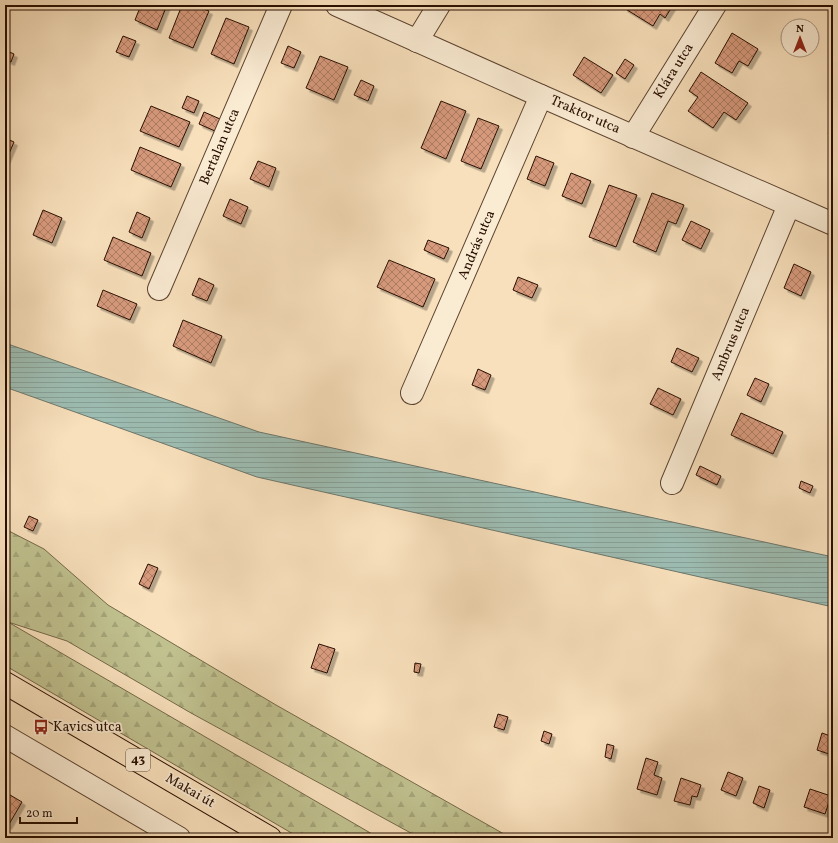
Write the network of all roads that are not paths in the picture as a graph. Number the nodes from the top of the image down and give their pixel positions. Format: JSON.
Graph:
{"nodes":[{"id":1,"x":281,"y":5,"type":"edge"},
{"id":2,"x":337,"y":5,"type":"edge"},
{"id":3,"x":439,"y":5,"type":"edge"},
{"id":4,"x":715,"y":5,"type":"edge"},
{"id":5,"x":416,"y":41,"type":"junction"},
{"id":6,"x":541,"y":96,"type":"junction"},
{"id":7,"x":633,"y":137,"type":"junction"},
{"id":8,"x":789,"y":205,"type":"junction"},
{"id":9,"x":833,"y":224,"type":"edge"},
{"id":10,"x":159,"y":290,"type":"dead end"},
{"id":11,"x":412,"y":393,"type":"dead end"},
{"id":12,"x":672,"y":483,"type":"dead end"},
{"id":13,"x":5,"y":683,"type":"edge"},
{"id":14,"x":5,"y":736,"type":"edge"},
{"id":15,"x":179,"y":838,"type":"edge"},
{"id":16,"x":270,"y":838,"type":"edge"}],
"edges":[{"from":1,"to":10,"type":"street","name":"Bertalan utca"},
{"from":2,"to":5,"type":"street","name":"Traktor utca"},
{"from":3,"to":5,"type":"street"},
{"from":4,"to":7,"type":"street","name":"Klára utca"},
{"from":5,"to":6,"type":"street","name":"Traktor utca"},
{"from":6,"to":7,"type":"street","name":"Traktor utca"},
{"from":6,"to":11,"type":"street","name":"András utca"},
{"from":7,"to":8,"type":"street","name":"Traktor utca"},
{"from":8,"to":9,"type":"street","name":"Traktor utca"},
{"from":8,"to":12,"type":"street","name":"Ambrus utca"},
{"from":13,"to":16,"type":"main road","name":"Makai út","number":"43"},
{"from":14,"to":15,"type":"street"}]}
